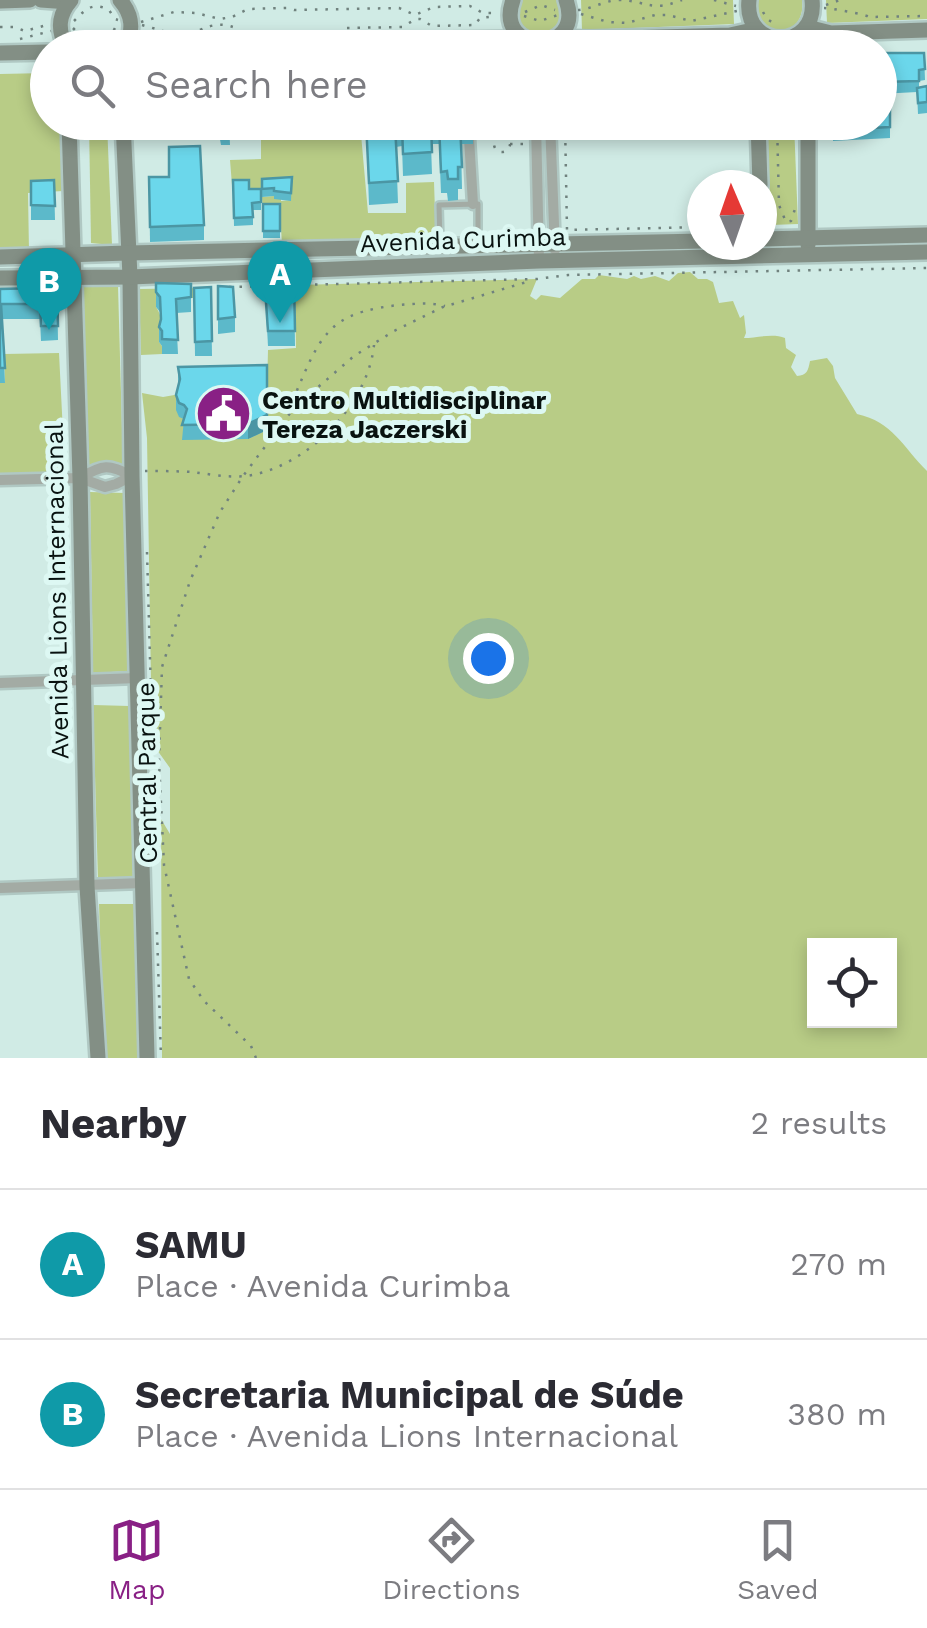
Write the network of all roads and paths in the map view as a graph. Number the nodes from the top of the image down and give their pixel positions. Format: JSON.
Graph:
{"nodes":[{"id":1,"x":30,"y":0,"type":"edge"},
{"id":2,"x":40,"y":0,"type":"edge"},
{"id":3,"x":121,"y":0,"type":"edge"},
{"id":4,"x":130,"y":0,"type":"edge"},
{"id":5,"x":682,"y":0,"type":"edge"},
{"id":6,"x":0,"y":1,"type":"edge"},
{"id":7,"x":70,"y":1,"type":"edge"},
{"id":8,"x":748,"y":5,"type":"edge"},
{"id":9,"x":813,"y":5,"type":"edge"},
{"id":10,"x":568,"y":7,"type":"edge"},
{"id":11,"x":510,"y":9,"type":"edge"},
{"id":12,"x":927,"y":16,"type":"edge"},
{"id":13,"x":132,"y":23,"type":"junction"},
{"id":14,"x":60,"y":25,"type":"junction"},
{"id":15,"x":779,"y":26,"type":"dead end"},
{"id":16,"x":0,"y":27,"type":"edge"},
{"id":17,"x":334,"y":28,"type":"dead end"},
{"id":18,"x":806,"y":28,"type":"junction"},
{"id":19,"x":30,"y":30,"type":"edge"},
{"id":20,"x":31,"y":30,"type":"edge"},
{"id":21,"x":46,"y":30,"type":"edge"},
{"id":22,"x":62,"y":30,"type":"edge"},
{"id":23,"x":77,"y":30,"type":"edge"},
{"id":24,"x":115,"y":30,"type":"edge"},
{"id":25,"x":130,"y":30,"type":"edge"},
{"id":26,"x":159,"y":30,"type":"edge"},
{"id":27,"x":200,"y":30,"type":"edge"},
{"id":28,"x":241,"y":30,"type":"edge"},
{"id":29,"x":755,"y":30,"type":"edge"},
{"id":30,"x":802,"y":30,"type":"edge"},
{"id":31,"x":816,"y":30,"type":"edge"},
{"id":32,"x":927,"y":30,"type":"edge"},
{"id":33,"x":897,"y":31,"type":"edge"},
{"id":34,"x":30,"y":36,"type":"edge"},
{"id":35,"x":14,"y":44,"type":"dead end"},
{"id":36,"x":30,"y":52,"type":"edge"},
{"id":37,"x":0,"y":53,"type":"edge"},
{"id":38,"x":69,"y":140,"type":"edge"},
{"id":39,"x":124,"y":140,"type":"edge"},
{"id":40,"x":469,"y":140,"type":"edge"},
{"id":41,"x":528,"y":140,"type":"edge"},
{"id":42,"x":538,"y":140,"type":"edge"},
{"id":43,"x":550,"y":140,"type":"edge"},
{"id":44,"x":564,"y":140,"type":"edge"},
{"id":45,"x":759,"y":140,"type":"edge"},
{"id":46,"x":777,"y":140,"type":"edge"},
{"id":47,"x":808,"y":140,"type":"edge"},
{"id":48,"x":510,"y":144,"type":"dead end"},
{"id":49,"x":760,"y":170,"type":"edge"},
{"id":50,"x":473,"y":204,"type":"junction"},
{"id":51,"x":800,"y":206,"type":"dead end"},
{"id":52,"x":784,"y":216,"type":"junction"},
{"id":53,"x":777,"y":217,"type":"edge"},
{"id":54,"x":687,"y":227,"type":"edge"},
{"id":55,"x":927,"y":235,"type":"edge"},
{"id":56,"x":687,"y":242,"type":"edge"},
{"id":57,"x":478,"y":246,"type":"junction"},
{"id":58,"x":808,"y":246,"type":"junction"},
{"id":59,"x":440,"y":247,"type":"junction"},
{"id":60,"x":777,"y":247,"type":"edge"},
{"id":61,"x":687,"y":249,"type":"edge"},
{"id":62,"x":128,"y":252,"type":"junction"},
{"id":63,"x":927,"y":252,"type":"edge"},
{"id":64,"x":547,"y":253,"type":"junction"},
{"id":65,"x":72,"y":256,"type":"junction"},
{"id":66,"x":0,"y":258,"type":"edge"},
{"id":67,"x":282,"y":268,"type":"junction"},
{"id":68,"x":927,"y":268,"type":"edge"},
{"id":69,"x":130,"y":276,"type":"junction"},
{"id":70,"x":0,"y":278,"type":"edge"},
{"id":71,"x":74,"y":278,"type":"junction"},
{"id":72,"x":536,"y":279,"type":"junction"},
{"id":73,"x":218,"y":287,"type":"edge"},
{"id":74,"x":446,"y":306,"type":"junction"},
{"id":75,"x":374,"y":343,"type":"junction"},
{"id":76,"x":292,"y":411,"type":"junction"},
{"id":77,"x":138,"y":473,"type":"junction"},
{"id":78,"x":243,"y":476,"type":"junction"},
{"id":79,"x":80,"y":478,"type":"junction"},
{"id":80,"x":0,"y":480,"type":"edge"},
{"id":81,"x":147,"y":544,"type":"dead end"},
{"id":82,"x":138,"y":678,"type":"junction"},
{"id":83,"x":84,"y":681,"type":"junction"},
{"id":84,"x":0,"y":683,"type":"edge"},
{"id":85,"x":152,"y":743,"type":"dead end"},
{"id":86,"x":143,"y":883,"type":"junction"},
{"id":87,"x":87,"y":886,"type":"junction"},
{"id":88,"x":0,"y":888,"type":"edge"},
{"id":89,"x":157,"y":924,"type":"dead end"},
{"id":90,"x":98,"y":1058,"type":"edge"},
{"id":91,"x":148,"y":1058,"type":"edge"},
{"id":92,"x":161,"y":1058,"type":"edge"},
{"id":93,"x":256,"y":1058,"type":"edge"}],
"edges":[{"from":1,"to":6,"type":"street"},
{"from":2,"to":7,"type":"street"},
{"from":3,"to":4,"type":"street"},
{"from":3,"to":13,"type":"street"},
{"from":5,"to":10,"type":"path"},
{"from":7,"to":14,"type":"street"},
{"from":8,"to":10,"type":"path"},
{"from":8,"to":15,"type":"path"},
{"from":8,"to":29,"type":"street"},
{"from":9,"to":12,"type":"path"},
{"from":9,"to":18,"type":"street"},
{"from":10,"to":11,"type":"path"},
{"from":10,"to":11,"type":"path"},
{"from":11,"to":13,"type":"path"},
{"from":11,"to":17,"type":"path"},
{"from":13,"to":14,"type":"path"},
{"from":13,"to":24,"type":"path"},
{"from":13,"to":25,"type":"street"},
{"from":13,"to":26,"type":"path"},
{"from":14,"to":20,"type":"path"},
{"from":14,"to":21,"type":"path"},
{"from":14,"to":22,"type":"street"},
{"from":14,"to":23,"type":"path"},
{"from":16,"to":19,"type":"path"},
{"from":18,"to":30,"type":"street"},
{"from":18,"to":31,"type":"street"},
{"from":27,"to":28,"type":"path"},
{"from":32,"to":33,"type":"street"},
{"from":34,"to":35,"type":"path"},
{"from":36,"to":37,"type":"street"},
{"from":38,"to":65,"type":"street","name":"Avenida Lions Internacional"},
{"from":39,"to":62,"type":"street"},
{"from":40,"to":50,"type":"street"},
{"from":41,"to":48,"type":"path"},
{"from":42,"to":64,"type":"street"},
{"from":43,"to":64,"type":"street"},
{"from":44,"to":54,"type":"path"},
{"from":45,"to":49,"type":"street"},
{"from":46,"to":52,"type":"path"},
{"from":47,"to":58,"type":"street"},
{"from":50,"to":57,"type":"lane"},
{"from":50,"to":59,"type":"lane"},
{"from":51,"to":52,"type":"path"},
{"from":52,"to":53,"type":"path"},
{"from":55,"to":58,"type":"street","name":"Avenida Curimba"},
{"from":56,"to":64,"type":"street","name":"Avenida Curimba"},
{"from":57,"to":59,"type":"street","name":"Avenida Curimba"},
{"from":57,"to":64,"type":"street","name":"Avenida Curimba"},
{"from":58,"to":60,"type":"street","name":"Avenida Curimba"},
{"from":58,"to":63,"type":"street","name":"Avenida Curimba"},
{"from":59,"to":67,"type":"street","name":"Avenida Curimba"},
{"from":61,"to":64,"type":"street","name":"Avenida Curimba"},
{"from":62,"to":65,"type":"street","name":"Avenida Curimba"},
{"from":62,"to":67,"type":"street","name":"Avenida Curimba"},
{"from":62,"to":69,"type":"street"},
{"from":64,"to":67,"type":"street","name":"Avenida Curimba"},
{"from":65,"to":66,"type":"street","name":"Avenida Curimba"},
{"from":65,"to":71,"type":"street","name":"Avenida Lions Internacional"},
{"from":67,"to":69,"type":"street","name":"Avenida Curimba"},
{"from":67,"to":72,"type":"path","name":"Central Parque"},
{"from":67,"to":73,"type":"path","name":"Central Parque"},
{"from":68,"to":72,"type":"path","name":"Central Parque"},
{"from":69,"to":71,"type":"street","name":"Avenida Curimba"},
{"from":69,"to":77,"type":"street"},
{"from":70,"to":71,"type":"street","name":"Avenida Curimba"},
{"from":71,"to":79,"type":"street","name":"Avenida Lions Internacional"},
{"from":72,"to":74,"type":"path","name":"Central Parque"},
{"from":74,"to":75,"type":"path","name":"Central Parque"},
{"from":74,"to":76,"type":"path"},
{"from":75,"to":76,"type":"path","name":"Central Parque"},
{"from":75,"to":78,"type":"path"},
{"from":76,"to":78,"type":"path","name":"Central Parque"},
{"from":77,"to":78,"type":"path"},
{"from":77,"to":79,"type":"street"},
{"from":77,"to":79,"type":"street"},
{"from":77,"to":82,"type":"street"},
{"from":78,"to":93,"type":"path","name":"Central Parque"},
{"from":79,"to":80,"type":"street"},
{"from":79,"to":83,"type":"street","name":"Avenida Lions Internacional"},
{"from":81,"to":85,"type":"path","name":"Central Parque"},
{"from":82,"to":83,"type":"street"},
{"from":82,"to":86,"type":"street"},
{"from":83,"to":84,"type":"street"},
{"from":83,"to":87,"type":"street","name":"Avenida Lions Internacional"},
{"from":86,"to":87,"type":"street"},
{"from":86,"to":91,"type":"street"},
{"from":87,"to":88,"type":"street"},
{"from":87,"to":90,"type":"street","name":"Avenida Lions Internacional"},
{"from":89,"to":92,"type":"path"}]}
